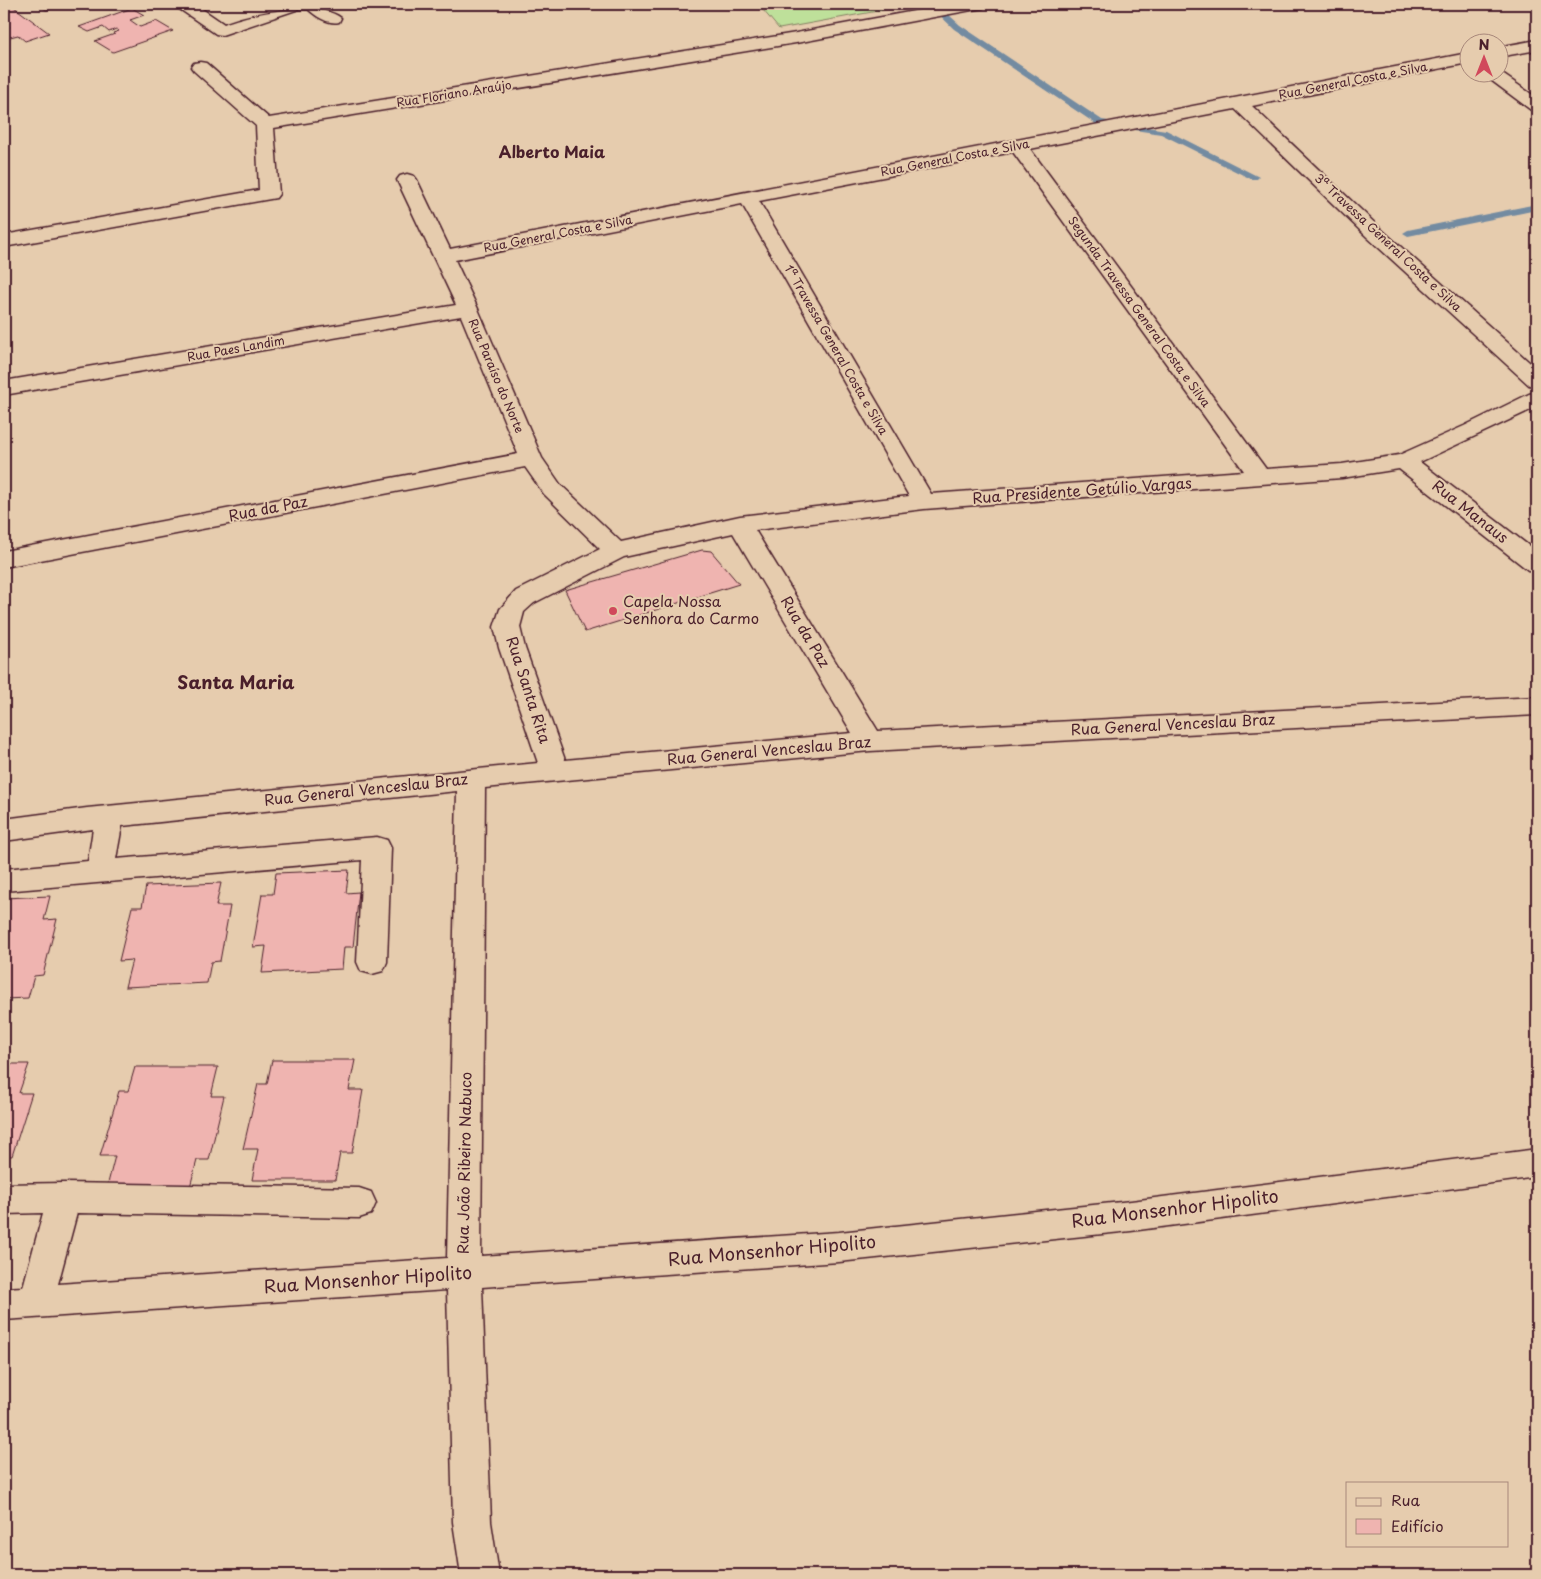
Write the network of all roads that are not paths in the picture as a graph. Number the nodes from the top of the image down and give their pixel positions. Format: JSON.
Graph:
{"nodes":[{"id":1,"x":184,"y":4,"type":"edge"},
{"id":2,"x":296,"y":4,"type":"edge"},
{"id":3,"x":311,"y":4,"type":"edge"},
{"id":4,"x":977,"y":4,"type":"edge"},
{"id":5,"x":334,"y":18,"type":"dead end"},
{"id":6,"x":1537,"y":45,"type":"edge"},
{"id":7,"x":1508,"y":50,"type":"edge"},
{"id":8,"x":1458,"y":60,"type":"edge"},
{"id":9,"x":200,"y":67,"type":"dead end"},
{"id":10,"x":1502,"y":82,"type":"edge"},
{"id":11,"x":1240,"y":104,"type":"junction"},
{"id":12,"x":1537,"y":106,"type":"edge"},
{"id":13,"x":265,"y":124,"type":"junction"},
{"id":14,"x":1018,"y":146,"type":"junction"},
{"id":15,"x":407,"y":180,"type":"dead end"},
{"id":16,"x":747,"y":197,"type":"junction"},
{"id":17,"x":4,"y":241,"type":"edge"},
{"id":18,"x":442,"y":257,"type":"junction"},
{"id":19,"x":468,"y":309,"type":"junction"},
{"id":20,"x":1537,"y":380,"type":"edge"},
{"id":21,"x":4,"y":388,"type":"edge"},
{"id":22,"x":1537,"y":399,"type":"edge"},
{"id":23,"x":531,"y":458,"type":"junction"},
{"id":24,"x":1404,"y":460,"type":"junction"},
{"id":25,"x":1260,"y":478,"type":"junction"},
{"id":26,"x":924,"y":502,"type":"junction"},
{"id":27,"x":740,"y":524,"type":"junction"},
{"id":28,"x":616,"y":551,"type":"junction"},
{"id":29,"x":4,"y":559,"type":"edge"},
{"id":30,"x":1537,"y":564,"type":"edge"},
{"id":31,"x":1537,"y":706,"type":"edge"},
{"id":32,"x":870,"y":741,"type":"junction"},
{"id":33,"x":555,"y":771,"type":"junction"},
{"id":34,"x":470,"y":779,"type":"junction"},
{"id":35,"x":109,"y":818,"type":"junction"},
{"id":36,"x":4,"y":830,"type":"edge"},
{"id":37,"x":100,"y":872,"type":"junction"},
{"id":38,"x":4,"y":880,"type":"edge"},
{"id":39,"x":372,"y":962,"type":"dead end"},
{"id":40,"x":1537,"y":1163,"type":"edge"},
{"id":41,"x":64,"y":1198,"type":"junction"},
{"id":42,"x":4,"y":1199,"type":"edge"},
{"id":43,"x":359,"y":1203,"type":"dead end"},
{"id":44,"x":464,"y":1274,"type":"junction"},
{"id":45,"x":36,"y":1301,"type":"junction"},
{"id":46,"x":4,"y":1304,"type":"edge"},
{"id":47,"x":480,"y":1575,"type":"edge"}],
"edges":[{"from":1,"to":2,"type":"street"},
{"from":3,"to":5,"type":"street"},
{"from":4,"to":13,"type":"street","name":"Rua Floriano Araújo"},
{"from":6,"to":7,"type":"street"},
{"from":8,"to":11,"type":"street","name":"Rua General Costa e Silva"},
{"from":9,"to":13,"type":"street"},
{"from":10,"to":12,"type":"street"},
{"from":11,"to":14,"type":"street","name":"Rua General Costa e Silva"},
{"from":11,"to":20,"type":"street","name":"3ª Travessa General Costa e Silva"},
{"from":13,"to":17,"type":"street"},
{"from":14,"to":16,"type":"street","name":"Rua General Costa e Silva"},
{"from":14,"to":25,"type":"street","name":"Segunda Travessa General Costa e Silva"},
{"from":15,"to":18,"type":"street","name":"Rua Paraíso do Norte"},
{"from":16,"to":18,"type":"street","name":"Rua General Costa e Silva"},
{"from":16,"to":26,"type":"street","name":"1ª Travessa General Costa e Silva"},
{"from":18,"to":19,"type":"street","name":"Rua Paraíso do Norte"},
{"from":19,"to":21,"type":"street","name":"Rua Paes Landim"},
{"from":19,"to":23,"type":"street","name":"Rua Paraíso do Norte"},
{"from":22,"to":24,"type":"street","name":"Rua Presidente Getúlio Vargas"},
{"from":23,"to":28,"type":"street","name":"Rua Paraíso do Norte"},
{"from":23,"to":29,"type":"street","name":"Rua da Paz"},
{"from":24,"to":25,"type":"street","name":"Rua Presidente Getúlio Vargas"},
{"from":24,"to":30,"type":"street","name":"Rua Manaus"},
{"from":25,"to":26,"type":"street","name":"Rua Presidente Getúlio Vargas"},
{"from":26,"to":27,"type":"street","name":"Rua Presidente Getúlio Vargas"},
{"from":27,"to":28,"type":"street","name":"Rua Presidente Getúlio Vargas"},
{"from":27,"to":32,"type":"street","name":"Rua da Paz"},
{"from":28,"to":33,"type":"street","name":"Rua Santa Rita"},
{"from":31,"to":32,"type":"street","name":"Rua General Venceslau Braz"},
{"from":32,"to":33,"type":"street","name":"Rua General Venceslau Braz"},
{"from":33,"to":34,"type":"street","name":"Rua General Venceslau Braz"},
{"from":34,"to":35,"type":"street","name":"Rua General Venceslau Braz"},
{"from":34,"to":44,"type":"street","name":"Rua João Ribeiro Nabuco"},
{"from":35,"to":36,"type":"street","name":"Rua General Venceslau Braz"},
{"from":35,"to":37,"type":"street"},
{"from":37,"to":38,"type":"street"},
{"from":37,"to":39,"type":"street"},
{"from":40,"to":44,"type":"street","name":"Rua Monsenhor Hipolito"},
{"from":41,"to":42,"type":"street"},
{"from":41,"to":43,"type":"street"},
{"from":41,"to":45,"type":"street"},
{"from":44,"to":45,"type":"street","name":"Rua Monsenhor Hipolito"},
{"from":44,"to":47,"type":"street","name":"Rua João Ribeiro Nabuco"},
{"from":45,"to":46,"type":"street","name":"Rua Monsenhor Hipolito"}]}
